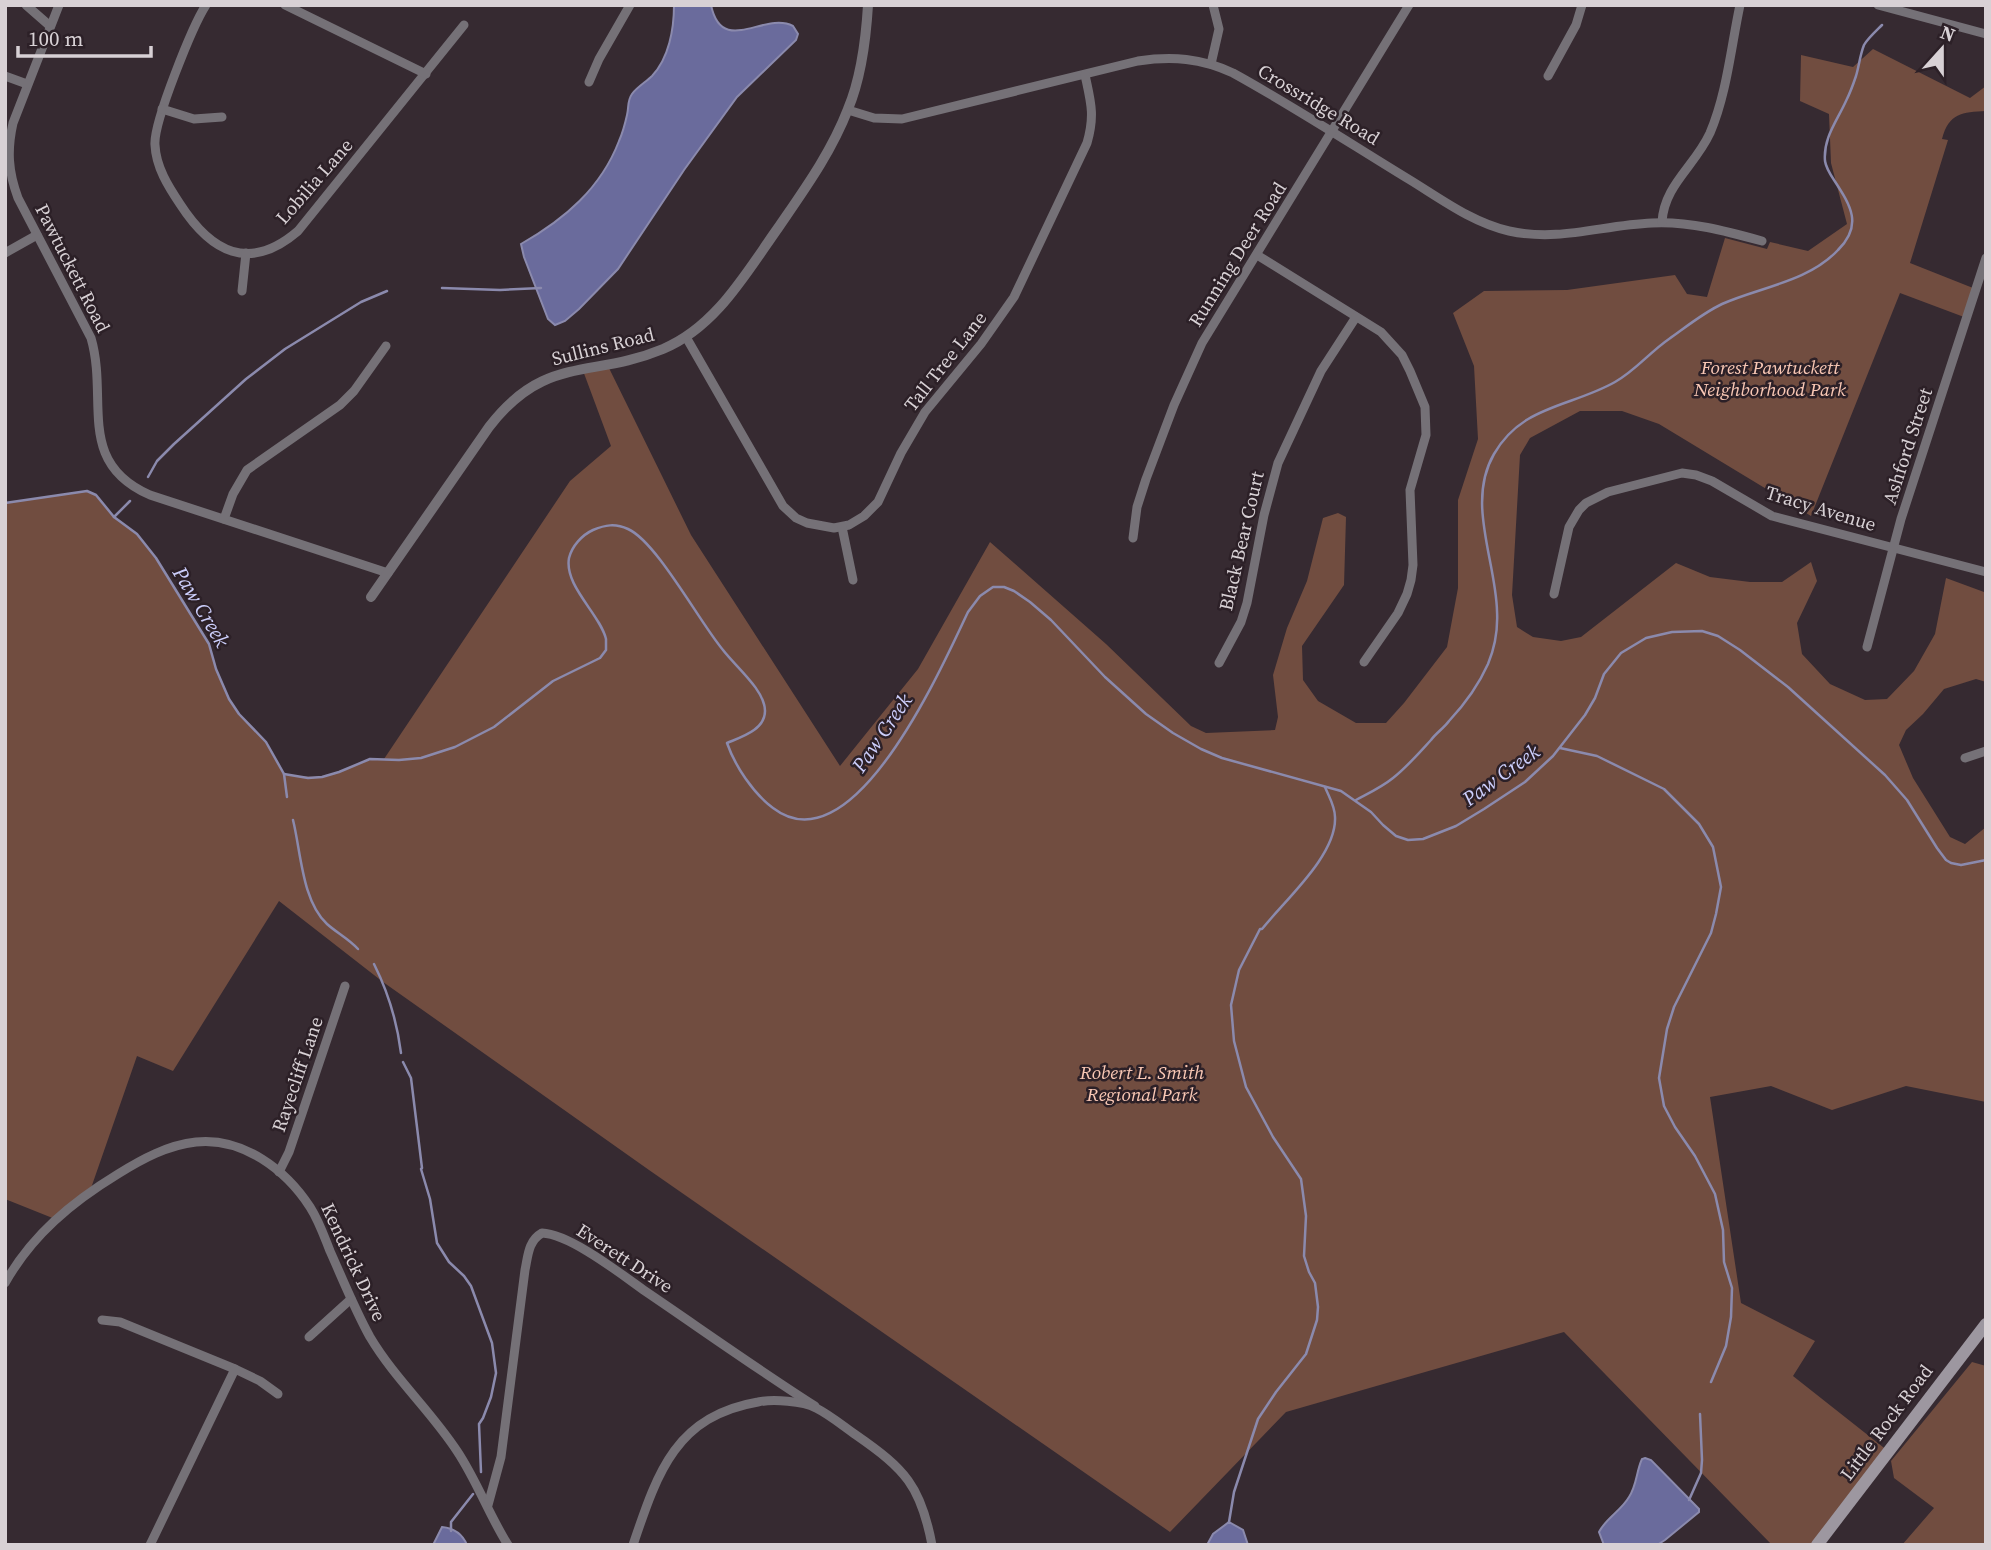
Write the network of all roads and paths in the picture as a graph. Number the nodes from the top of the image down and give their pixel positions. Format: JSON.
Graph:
{"nodes":[{"id":1,"x":26,"y":5,"type":"edge"},
{"id":2,"x":59,"y":5,"type":"edge"},
{"id":3,"x":206,"y":5,"type":"edge"},
{"id":4,"x":285,"y":5,"type":"edge"},
{"id":5,"x":630,"y":5,"type":"edge"},
{"id":6,"x":868,"y":5,"type":"edge"},
{"id":7,"x":1213,"y":5,"type":"edge"},
{"id":8,"x":1409,"y":5,"type":"edge"},
{"id":9,"x":1582,"y":5,"type":"edge"},
{"id":10,"x":1740,"y":5,"type":"edge"},
{"id":11,"x":1878,"y":5,"type":"edge"},
{"id":12,"x":464,"y":25,"type":"dead end"},
{"id":13,"x":50,"y":26,"type":"junction"},
{"id":14,"x":1986,"y":34,"type":"edge"},
{"id":15,"x":1211,"y":64,"type":"junction"},
{"id":16,"x":426,"y":74,"type":"junction"},
{"id":17,"x":1085,"y":75,"type":"junction"},
{"id":18,"x":5,"y":76,"type":"edge"},
{"id":19,"x":1548,"y":76,"type":"dead end"},
{"id":20,"x":589,"y":82,"type":"dead end"},
{"id":21,"x":27,"y":84,"type":"junction"},
{"id":22,"x":162,"y":109,"type":"junction"},
{"id":23,"x":848,"y":110,"type":"junction"},
{"id":24,"x":222,"y":117,"type":"dead end"},
{"id":25,"x":1332,"y":132,"type":"junction"},
{"id":26,"x":7,"y":162,"type":"edge"},
{"id":27,"x":1662,"y":222,"type":"junction"},
{"id":28,"x":37,"y":235,"type":"junction"},
{"id":29,"x":1762,"y":241,"type":"dead end"},
{"id":30,"x":5,"y":253,"type":"edge"},
{"id":31,"x":246,"y":253,"type":"junction"},
{"id":32,"x":1257,"y":255,"type":"junction"},
{"id":33,"x":1986,"y":258,"type":"edge"},
{"id":34,"x":242,"y":291,"type":"dead end"},
{"id":35,"x":1356,"y":317,"type":"junction"},
{"id":36,"x":686,"y":337,"type":"junction"},
{"id":37,"x":386,"y":346,"type":"dead end"},
{"id":38,"x":224,"y":519,"type":"junction"},
{"id":39,"x":842,"y":527,"type":"junction"},
{"id":40,"x":1133,"y":538,"type":"dead end"},
{"id":41,"x":1893,"y":548,"type":"junction"},
{"id":42,"x":1986,"y":572,"type":"edge"},
{"id":43,"x":387,"y":573,"type":"junction"},
{"id":44,"x":853,"y":580,"type":"dead end"},
{"id":45,"x":1554,"y":594,"type":"dead end"},
{"id":46,"x":371,"y":597,"type":"dead end"},
{"id":47,"x":1867,"y":647,"type":"dead end"},
{"id":48,"x":1364,"y":662,"type":"dead end"},
{"id":49,"x":1219,"y":663,"type":"dead end"},
{"id":50,"x":1986,"y":751,"type":"edge"},
{"id":51,"x":1965,"y":758,"type":"dead end"},
{"id":52,"x":345,"y":986,"type":"dead end"},
{"id":53,"x":279,"y":1172,"type":"junction"},
{"id":54,"x":5,"y":1283,"type":"edge"},
{"id":55,"x":351,"y":1298,"type":"junction"},
{"id":56,"x":102,"y":1320,"type":"dead end"},
{"id":57,"x":1986,"y":1324,"type":"edge"},
{"id":58,"x":309,"y":1337,"type":"dead end"},
{"id":59,"x":235,"y":1369,"type":"junction"},
{"id":60,"x":278,"y":1394,"type":"dead end"},
{"id":61,"x":815,"y":1406,"type":"junction"},
{"id":62,"x":488,"y":1505,"type":"junction"},
{"id":63,"x":150,"y":1545,"type":"edge"},
{"id":64,"x":508,"y":1545,"type":"edge"},
{"id":65,"x":633,"y":1545,"type":"edge"},
{"id":66,"x":932,"y":1545,"type":"edge"},
{"id":67,"x":1817,"y":1545,"type":"edge"}],
"edges":[{"from":1,"to":13,"type":"street"},
{"from":2,"to":13,"type":"street","name":"Pawtuckett Road"},
{"from":3,"to":22,"type":"street"},
{"from":4,"to":16,"type":"street"},
{"from":5,"to":20,"type":"street"},
{"from":6,"to":23,"type":"street","name":"Sullins Road"},
{"from":7,"to":15,"type":"street"},
{"from":8,"to":25,"type":"street","name":"Running Deer Road"},
{"from":9,"to":19,"type":"street"},
{"from":10,"to":27,"type":"street"},
{"from":11,"to":14,"type":"street"},
{"from":12,"to":16,"type":"street","name":"Lobilia Lane"},
{"from":13,"to":21,"type":"street","name":"Pawtuckett Road"},
{"from":15,"to":17,"type":"street","name":"Crossridge Road"},
{"from":15,"to":25,"type":"street","name":"Crossridge Road"},
{"from":16,"to":31,"type":"street","name":"Lobilia Lane"},
{"from":17,"to":23,"type":"street","name":"Crossridge Road"},
{"from":17,"to":39,"type":"street","name":"Tall Tree Lane"},
{"from":18,"to":21,"type":"street"},
{"from":21,"to":26,"type":"street","name":"Pawtuckett Road"},
{"from":22,"to":24,"type":"street"},
{"from":22,"to":31,"type":"street"},
{"from":23,"to":36,"type":"street","name":"Sullins Road"},
{"from":25,"to":27,"type":"street","name":"Crossridge Road"},
{"from":25,"to":32,"type":"street","name":"Running Deer Road"},
{"from":26,"to":28,"type":"street","name":"Pawtuckett Road"},
{"from":27,"to":29,"type":"street","name":"Crossridge Road"},
{"from":28,"to":30,"type":"street"},
{"from":28,"to":38,"type":"street","name":"Pawtuckett Road"},
{"from":31,"to":34,"type":"street"},
{"from":32,"to":35,"type":"street"},
{"from":32,"to":40,"type":"street","name":"Running Deer Road"},
{"from":33,"to":41,"type":"street","name":"Ashford Street"},
{"from":35,"to":48,"type":"street"},
{"from":35,"to":49,"type":"street","name":"Black Bear Court"},
{"from":36,"to":39,"type":"street"},
{"from":36,"to":43,"type":"street","name":"Sullins Road"},
{"from":37,"to":38,"type":"street"},
{"from":38,"to":43,"type":"street","name":"Pawtuckett Road"},
{"from":39,"to":44,"type":"street"},
{"from":41,"to":42,"type":"street","name":"Tracy Avenue"},
{"from":41,"to":45,"type":"street","name":"Tracy Avenue"},
{"from":41,"to":47,"type":"street","name":"Ashford Street"},
{"from":43,"to":46,"type":"street","name":"Sullins Road"},
{"from":50,"to":51,"type":"street"},
{"from":52,"to":53,"type":"street","name":"Rayecliff Lane"},
{"from":53,"to":54,"type":"street","name":"Kendrick Drive"},
{"from":53,"to":55,"type":"street","name":"Kendrick Drive"},
{"from":55,"to":58,"type":"street"},
{"from":55,"to":62,"type":"street","name":"Kendrick Drive"},
{"from":56,"to":59,"type":"street"},
{"from":57,"to":67,"type":"main road","name":"Little Rock Road"},
{"from":59,"to":60,"type":"street"},
{"from":59,"to":63,"type":"street"},
{"from":61,"to":62,"type":"street","name":"Everett Drive"},
{"from":61,"to":65,"type":"street"},
{"from":61,"to":66,"type":"street"},
{"from":62,"to":64,"type":"street","name":"Kendrick Drive"}]}
